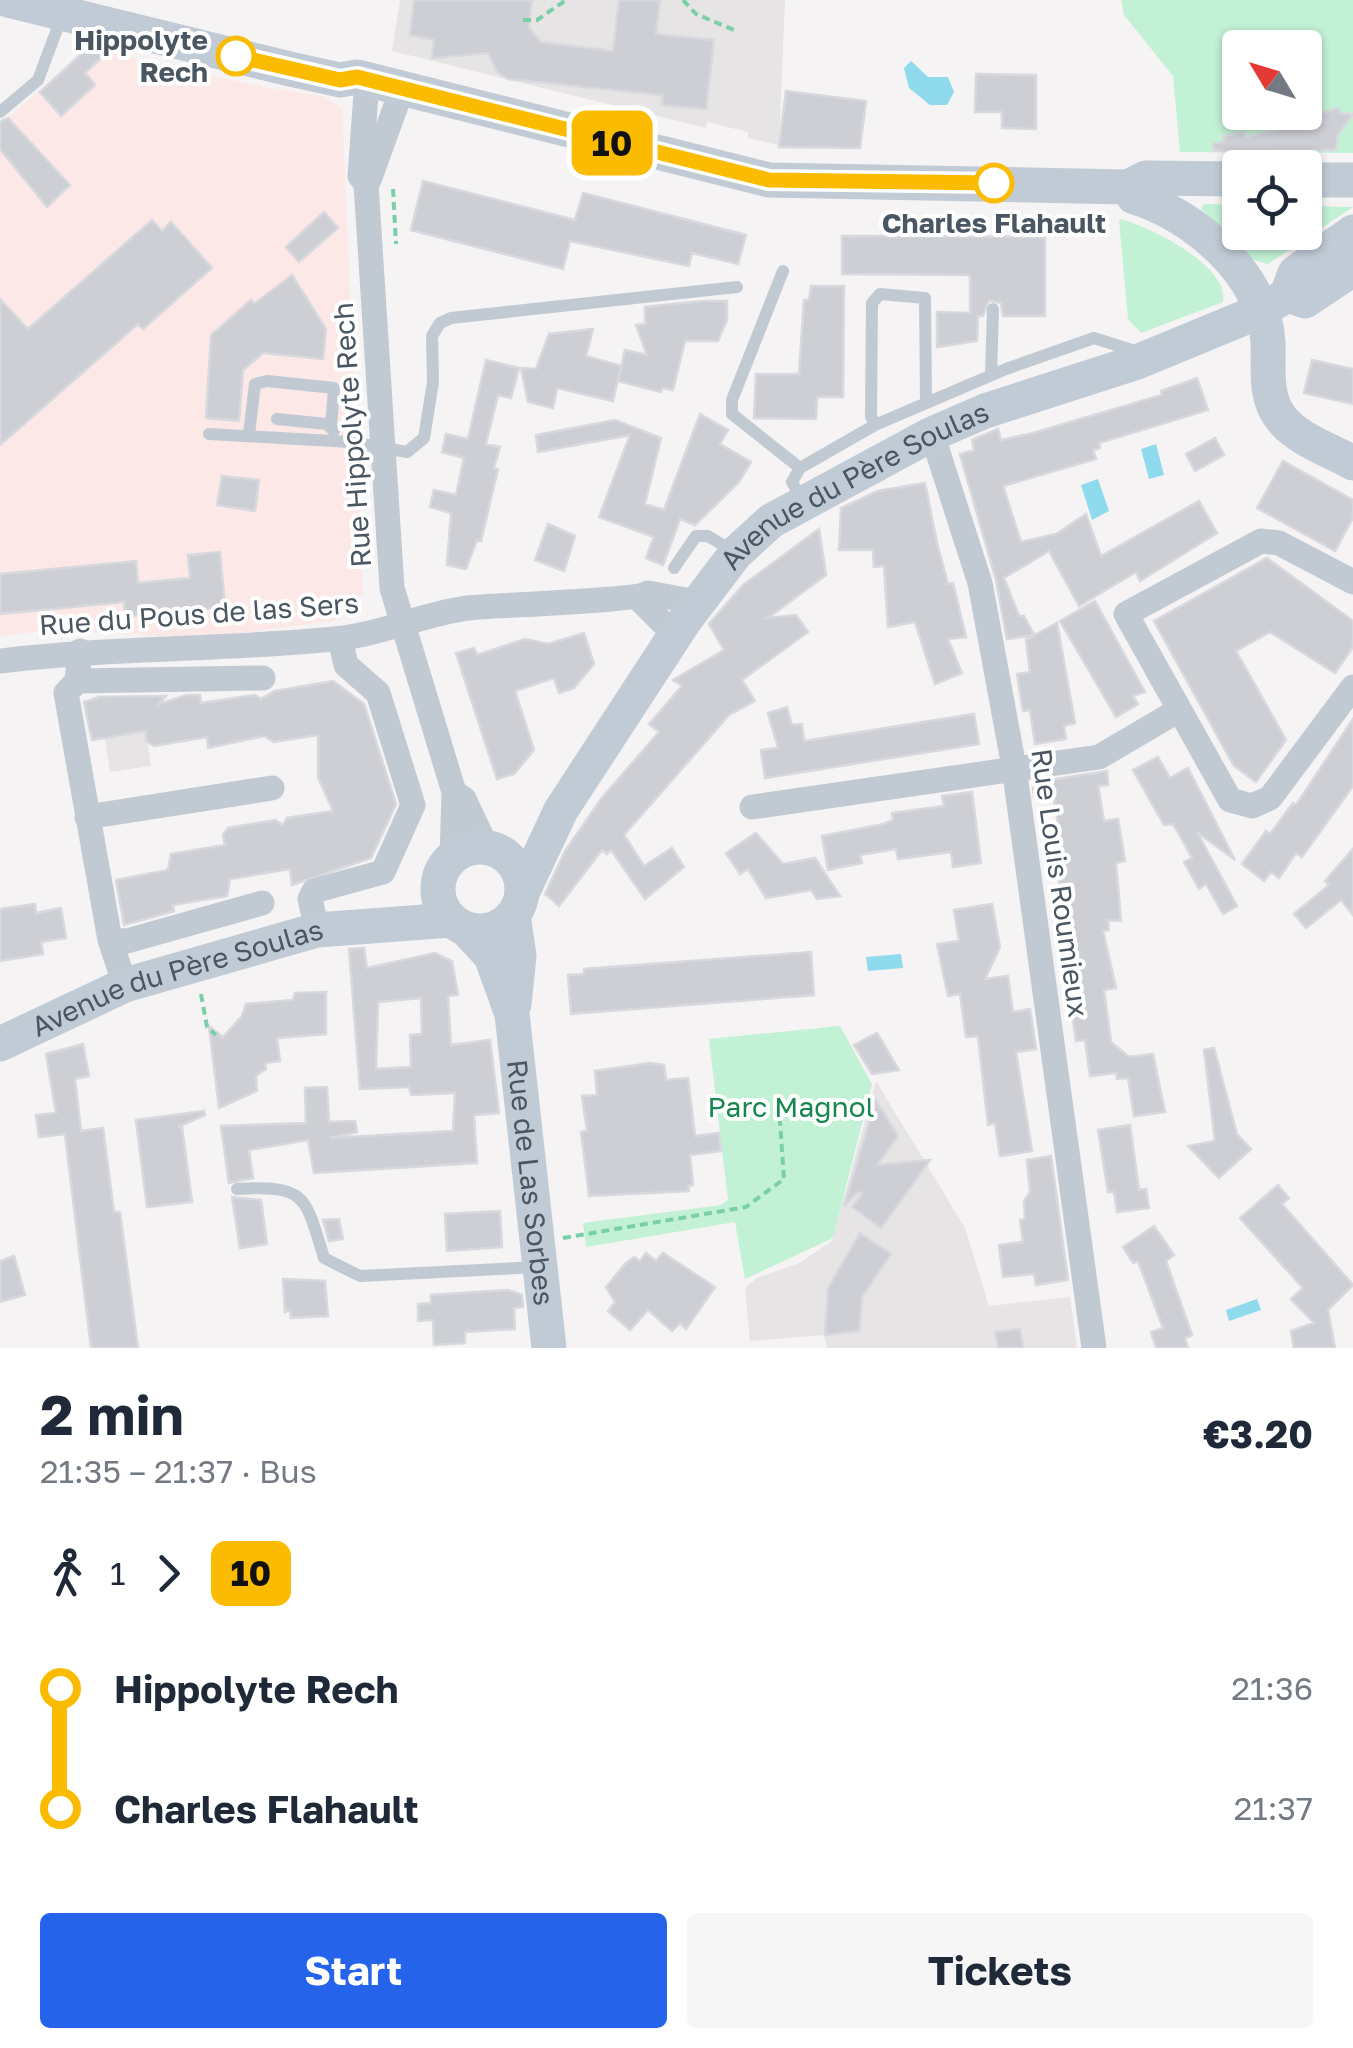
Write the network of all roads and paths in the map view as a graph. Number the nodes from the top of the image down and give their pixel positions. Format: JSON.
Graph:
{"nodes":[{"id":1,"x":8,"y":0,"type":"edge"},
{"id":2,"x":566,"y":0,"type":"edge"},
{"id":3,"x":683,"y":0,"type":"edge"},
{"id":4,"x":75,"y":7,"type":"edge"},
{"id":5,"x":523,"y":20,"type":"dead end"},
{"id":6,"x":734,"y":30,"type":"dead end"},
{"id":7,"x":362,"y":78,"type":"junction"},
{"id":8,"x":402,"y":89,"type":"junction"},
{"id":9,"x":0,"y":112,"type":"edge"},
{"id":10,"x":1222,"y":179,"type":"edge"},
{"id":11,"x":1322,"y":180,"type":"edge"},
{"id":12,"x":1353,"y":180,"type":"edge"},
{"id":13,"x":366,"y":184,"type":"junction"},
{"id":14,"x":1128,"y":187,"type":"junction"},
{"id":15,"x":1353,"y":232,"type":"edge"},
{"id":16,"x":1353,"y":269,"type":"edge"},
{"id":17,"x":784,"y":271,"type":"dead end"},
{"id":18,"x":737,"y":287,"type":"dead end"},
{"id":19,"x":1275,"y":302,"type":"junction"},
{"id":20,"x":993,"y":309,"type":"dead end"},
{"id":21,"x":1137,"y":362,"type":"junction"},
{"id":22,"x":991,"y":374,"type":"junction"},
{"id":23,"x":929,"y":418,"type":"junction"},
{"id":24,"x":278,"y":419,"type":"dead end"},
{"id":25,"x":875,"y":425,"type":"junction"},
{"id":26,"x":332,"y":427,"type":"junction"},
{"id":27,"x":209,"y":434,"type":"dead end"},
{"id":28,"x":249,"y":434,"type":"junction"},
{"id":29,"x":340,"y":442,"type":"junction"},
{"id":30,"x":381,"y":448,"type":"junction"},
{"id":31,"x":1353,"y":463,"type":"edge"},
{"id":32,"x":802,"y":484,"type":"junction"},
{"id":33,"x":736,"y":553,"type":"junction"},
{"id":34,"x":674,"y":568,"type":"dead end"},
{"id":35,"x":1352,"y":577,"type":"edge"},
{"id":36,"x":640,"y":599,"type":"junction"},
{"id":37,"x":698,"y":602,"type":"junction"},
{"id":38,"x":399,"y":622,"type":"junction"},
{"id":39,"x":675,"y":635,"type":"junction"},
{"id":40,"x":340,"y":639,"type":"junction"},
{"id":41,"x":80,"y":651,"type":"junction"},
{"id":42,"x":0,"y":661,"type":"edge"},
{"id":43,"x":263,"y":678,"type":"dead end"},
{"id":44,"x":77,"y":681,"type":"junction"},
{"id":45,"x":1353,"y":686,"type":"edge"},
{"id":46,"x":1179,"y":710,"type":"junction"},
{"id":47,"x":1014,"y":767,"type":"junction"},
{"id":48,"x":272,"y":788,"type":"dead end"},
{"id":49,"x":454,"y":792,"type":"junction"},
{"id":50,"x":752,"y":807,"type":"dead end"},
{"id":51,"x":561,"y":810,"type":"junction"},
{"id":52,"x":86,"y":817,"type":"junction"},
{"id":53,"x":492,"y":849,"type":"junction"},
{"id":54,"x":445,"y":872,"type":"junction"},
{"id":55,"x":262,"y":903,"type":"dead end"},
{"id":56,"x":518,"y":904,"type":"junction"},
{"id":57,"x":360,"y":924,"type":"junction"},
{"id":58,"x":459,"y":924,"type":"junction"},
{"id":59,"x":317,"y":930,"type":"junction"},
{"id":60,"x":110,"y":940,"type":"junction"},
{"id":61,"x":196,"y":965,"type":"junction"},
{"id":62,"x":125,"y":985,"type":"junction"},
{"id":63,"x":512,"y":1014,"type":"junction"},
{"id":64,"x":216,"y":1035,"type":"dead end"},
{"id":65,"x":0,"y":1044,"type":"edge"},
{"id":66,"x":779,"y":1107,"type":"dead end"},
{"id":67,"x":237,"y":1188,"type":"dead end"},
{"id":68,"x":540,"y":1254,"type":"junction"},
{"id":69,"x":549,"y":1348,"type":"edge"},
{"id":70,"x":1094,"y":1348,"type":"edge"}],
"edges":[{"from":1,"to":4,"type":"main road"},
{"from":2,"to":5,"type":"path"},
{"from":3,"to":6,"type":"path"},
{"from":4,"to":7,"type":"main road"},
{"from":4,"to":9,"type":"lane"},
{"from":7,"to":8,"type":"main road"},
{"from":7,"to":13,"type":"street","name":"Rue Hippolyte Rech"},
{"from":8,"to":13,"type":"street","name":"Rue Hippolyte Rech"},
{"from":8,"to":14,"type":"main road"},
{"from":10,"to":14,"type":"main road"},
{"from":11,"to":12,"type":"main road"},
{"from":13,"to":30,"type":"street","name":"Rue Hippolyte Rech"},
{"from":14,"to":19,"type":"main road"},
{"from":15,"to":19,"type":"main road"},
{"from":16,"to":19,"type":"main road","name":"Avenue du Père Soulas"},
{"from":17,"to":32,"type":"lane"},
{"from":18,"to":30,"type":"lane"},
{"from":19,"to":21,"type":"main road","name":"Avenue du Père Soulas"},
{"from":19,"to":31,"type":"main road"},
{"from":20,"to":22,"type":"lane"},
{"from":21,"to":22,"type":"lane"},
{"from":21,"to":23,"type":"main road","name":"Avenue du Père Soulas"},
{"from":22,"to":23,"type":"lane"},
{"from":23,"to":25,"type":"lane"},
{"from":23,"to":25,"type":"lane"},
{"from":23,"to":32,"type":"main road","name":"Avenue du Père Soulas"},
{"from":23,"to":47,"type":"street","name":"Rue Louis Roumieux"},
{"from":24,"to":26,"type":"lane"},
{"from":25,"to":32,"type":"lane"},
{"from":26,"to":28,"type":"lane"},
{"from":26,"to":29,"type":"lane"},
{"from":27,"to":28,"type":"lane"},
{"from":28,"to":29,"type":"lane"},
{"from":29,"to":30,"type":"lane"},
{"from":30,"to":38,"type":"street","name":"Rue Hippolyte Rech"},
{"from":32,"to":33,"type":"main road","name":"Avenue du Père Soulas"},
{"from":33,"to":34,"type":"lane"},
{"from":33,"to":37,"type":"main road","name":"Avenue du Père Soulas"},
{"from":35,"to":46,"type":"street"},
{"from":36,"to":37,"type":"street","name":"Rue du Pous de las Sers"},
{"from":36,"to":38,"type":"street","name":"Rue du Pous de las Sers"},
{"from":36,"to":39,"type":"street"},
{"from":37,"to":39,"type":"main road","name":"Avenue du Père Soulas"},
{"from":38,"to":40,"type":"street","name":"Rue du Pous de las Sers"},
{"from":38,"to":49,"type":"street","name":"Rue Hippolyte Rech"},
{"from":39,"to":51,"type":"main road","name":"Avenue du Père Soulas"},
{"from":40,"to":41,"type":"street","name":"Rue du Pous de las Sers"},
{"from":40,"to":59,"type":"street"},
{"from":41,"to":42,"type":"street","name":"Rue du Pous de las Sers"},
{"from":41,"to":44,"type":"street"},
{"from":43,"to":44,"type":"street"},
{"from":44,"to":52,"type":"street"},
{"from":45,"to":46,"type":"street"},
{"from":46,"to":47,"type":"street"},
{"from":47,"to":50,"type":"street"},
{"from":47,"to":70,"type":"street","name":"Rue Louis Roumieux"},
{"from":48,"to":52,"type":"street"},
{"from":49,"to":53,"type":"street","name":"Rue Hippolyte Rech"},
{"from":49,"to":54,"type":"street","name":"Rue Hippolyte Rech"},
{"from":51,"to":53,"type":"main road","name":"Avenue du Père Soulas"},
{"from":51,"to":56,"type":"main road","name":"Avenue du Père Soulas"},
{"from":52,"to":60,"type":"street"},
{"from":53,"to":54,"type":"main road"},
{"from":53,"to":56,"type":"main road"},
{"from":54,"to":57,"type":"main road","name":"Avenue du Père Soulas"},
{"from":54,"to":58,"type":"main road"},
{"from":55,"to":60,"type":"street"},
{"from":56,"to":58,"type":"main road"},
{"from":56,"to":63,"type":"main road","name":"Rue de Las Sorbes"},
{"from":57,"to":58,"type":"main road","name":"Avenue du Père Soulas"},
{"from":57,"to":59,"type":"main road","name":"Avenue du Père Soulas"},
{"from":58,"to":63,"type":"main road","name":"Rue de Las Sorbes"},
{"from":59,"to":61,"type":"main road","name":"Avenue du Père Soulas"},
{"from":60,"to":62,"type":"street"},
{"from":61,"to":62,"type":"main road","name":"Avenue du Père Soulas"},
{"from":61,"to":64,"type":"path"},
{"from":62,"to":65,"type":"main road","name":"Avenue du Père Soulas"},
{"from":63,"to":68,"type":"main road","name":"Rue de Las Sorbes"},
{"from":66,"to":68,"type":"path"},
{"from":67,"to":68,"type":"lane"},
{"from":68,"to":69,"type":"main road","name":"Rue de Las Sorbes"}]}
